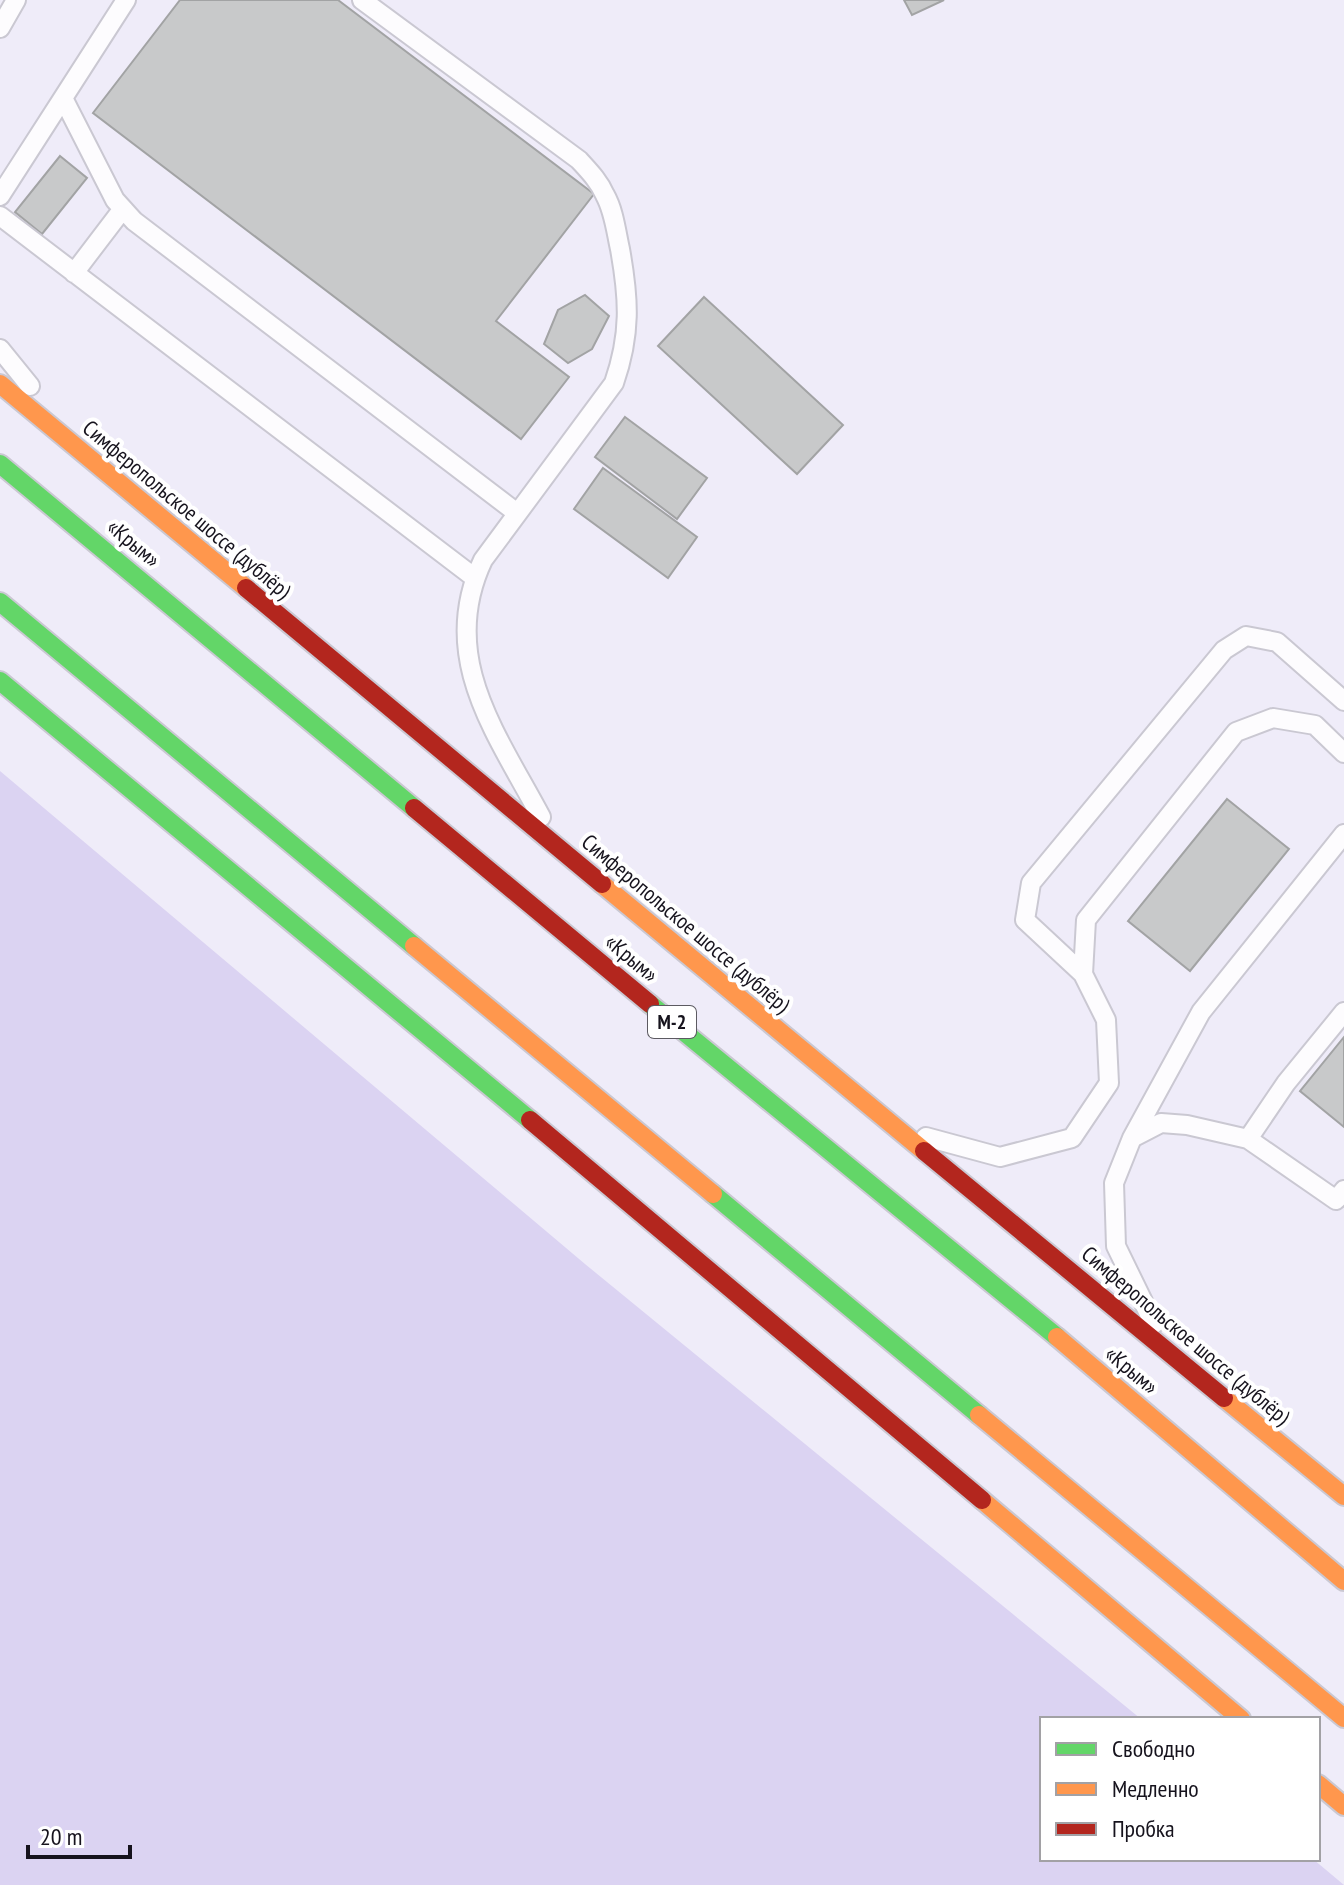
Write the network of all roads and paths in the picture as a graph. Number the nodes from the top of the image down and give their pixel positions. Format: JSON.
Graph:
{"nodes":[{"id":1,"x":16,"y":0,"type":"edge"},
{"id":2,"x":126,"y":0,"type":"edge"},
{"id":3,"x":362,"y":0,"type":"edge"},
{"id":4,"x":0,"y":28,"type":"edge"},
{"id":5,"x":63,"y":98,"type":"junction"},
{"id":6,"x":0,"y":196,"type":"edge"},
{"id":7,"x":122,"y":210,"type":"junction"},
{"id":8,"x":0,"y":216,"type":"edge"},
{"id":9,"x":74,"y":273,"type":"junction"},
{"id":10,"x":0,"y":349,"type":"edge"},
{"id":11,"x":0,"y":384,"type":"edge"},
{"id":12,"x":89,"y":459,"type":"junction"},
{"id":13,"x":0,"y":464,"type":"edge"},
{"id":14,"x":517,"y":513,"type":"junction"},
{"id":15,"x":475,"y":578,"type":"junction"},
{"id":16,"x":0,"y":602,"type":"edge"},
{"id":17,"x":0,"y":681,"type":"edge"},
{"id":18,"x":1344,"y":701,"type":"edge"},
{"id":19,"x":1344,"y":753,"type":"edge"},
{"id":20,"x":1344,"y":834,"type":"edge"},
{"id":21,"x":558,"y":848,"type":"junction"},
{"id":22,"x":1083,"y":974,"type":"junction"},
{"id":23,"x":1344,"y":1012,"type":"edge"},
{"id":24,"x":899,"y":1130,"type":"junction"},
{"id":25,"x":1132,"y":1138,"type":"junction"},
{"id":26,"x":1248,"y":1139,"type":"junction"},
{"id":27,"x":1344,"y":1190,"type":"edge"},
{"id":28,"x":1168,"y":1352,"type":"junction"},
{"id":29,"x":1344,"y":1496,"type":"edge"},
{"id":30,"x":1344,"y":1581,"type":"edge"},
{"id":31,"x":1239,"y":1717,"type":"edge"},
{"id":32,"x":1344,"y":1718,"type":"edge"},
{"id":33,"x":1320,"y":1786,"type":"edge"},
{"id":34,"x":1344,"y":1806,"type":"edge"}],
"edges":[{"from":1,"to":4,"type":"lane"},
{"from":2,"to":5,"type":"lane"},
{"from":3,"to":14,"type":"lane"},
{"from":5,"to":6,"type":"lane"},
{"from":5,"to":7,"type":"lane"},
{"from":7,"to":9,"type":"lane"},
{"from":7,"to":14,"type":"lane"},
{"from":8,"to":9,"type":"lane"},
{"from":9,"to":15,"type":"lane"},
{"from":10,"to":12,"type":"lane"},
{"from":11,"to":12,"type":"main road","name":"Симферопольское шоссе (дублёр)"},
{"from":12,"to":21,"type":"main road","name":"Симферопольское шоссе (дублёр)"},
{"from":13,"to":30,"type":"main road","name":"«Крым»","number":"М-2"},
{"from":14,"to":15,"type":"lane"},
{"from":15,"to":21,"type":"lane"},
{"from":16,"to":32,"type":"main road"},
{"from":17,"to":31,"type":"main road"},
{"from":18,"to":22,"type":"lane"},
{"from":19,"to":22,"type":"lane"},
{"from":20,"to":25,"type":"lane"},
{"from":21,"to":24,"type":"main road","name":"Симферопольское шоссе (дублёр)"},
{"from":22,"to":24,"type":"lane"},
{"from":23,"to":26,"type":"lane"},
{"from":24,"to":28,"type":"main road","name":"Симферопольское шоссе (дублёр)"},
{"from":25,"to":26,"type":"lane"},
{"from":25,"to":28,"type":"lane"},
{"from":26,"to":27,"type":"lane"},
{"from":28,"to":29,"type":"main road","name":"Симферопольское шоссе (дублёр)"},
{"from":33,"to":34,"type":"main road"}]}
